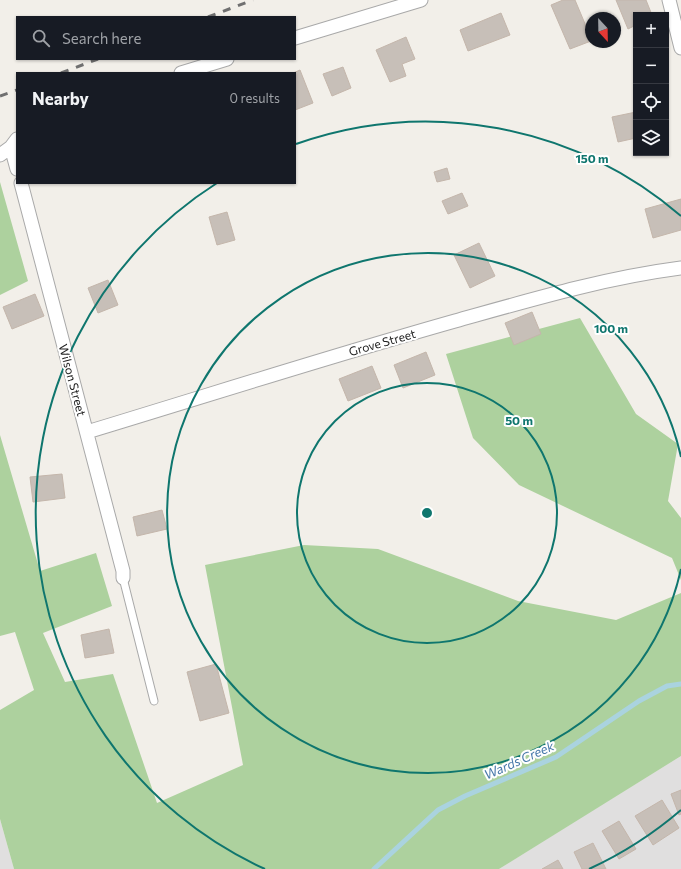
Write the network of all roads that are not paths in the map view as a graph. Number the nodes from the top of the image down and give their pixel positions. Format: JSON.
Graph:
{"nodes":[{"id":1,"x":421,"y":0,"type":"edge"},
{"id":2,"x":669,"y":0,"type":"edge"},
{"id":3,"x":296,"y":38,"type":"edge"},
{"id":4,"x":681,"y":48,"type":"edge"},
{"id":5,"x":224,"y":60,"type":"edge"},
{"id":6,"x":183,"y":72,"type":"edge"},
{"id":7,"x":14,"y":143,"type":"edge"},
{"id":8,"x":0,"y":155,"type":"edge"},
{"id":9,"x":16,"y":160,"type":"edge"},
{"id":10,"x":21,"y":184,"type":"edge"},
{"id":11,"x":681,"y":268,"type":"edge"},
{"id":12,"x":87,"y":432,"type":"junction"},
{"id":13,"x":123,"y":578,"type":"joint"},
{"id":14,"x":154,"y":701,"type":"dead end"}],
"edges":[{"from":1,"to":3,"type":"street"},
{"from":2,"to":4,"type":"street"},
{"from":5,"to":6,"type":"street"},
{"from":7,"to":8,"type":"street"},
{"from":7,"to":9,"type":"street"},
{"from":10,"to":12,"type":"street","name":"Wilson Street"},
{"from":11,"to":12,"type":"street","name":"Grove Street"},
{"from":12,"to":13,"type":"street","name":"Wilson Street"},
{"from":13,"to":14,"type":"lane"}]}
